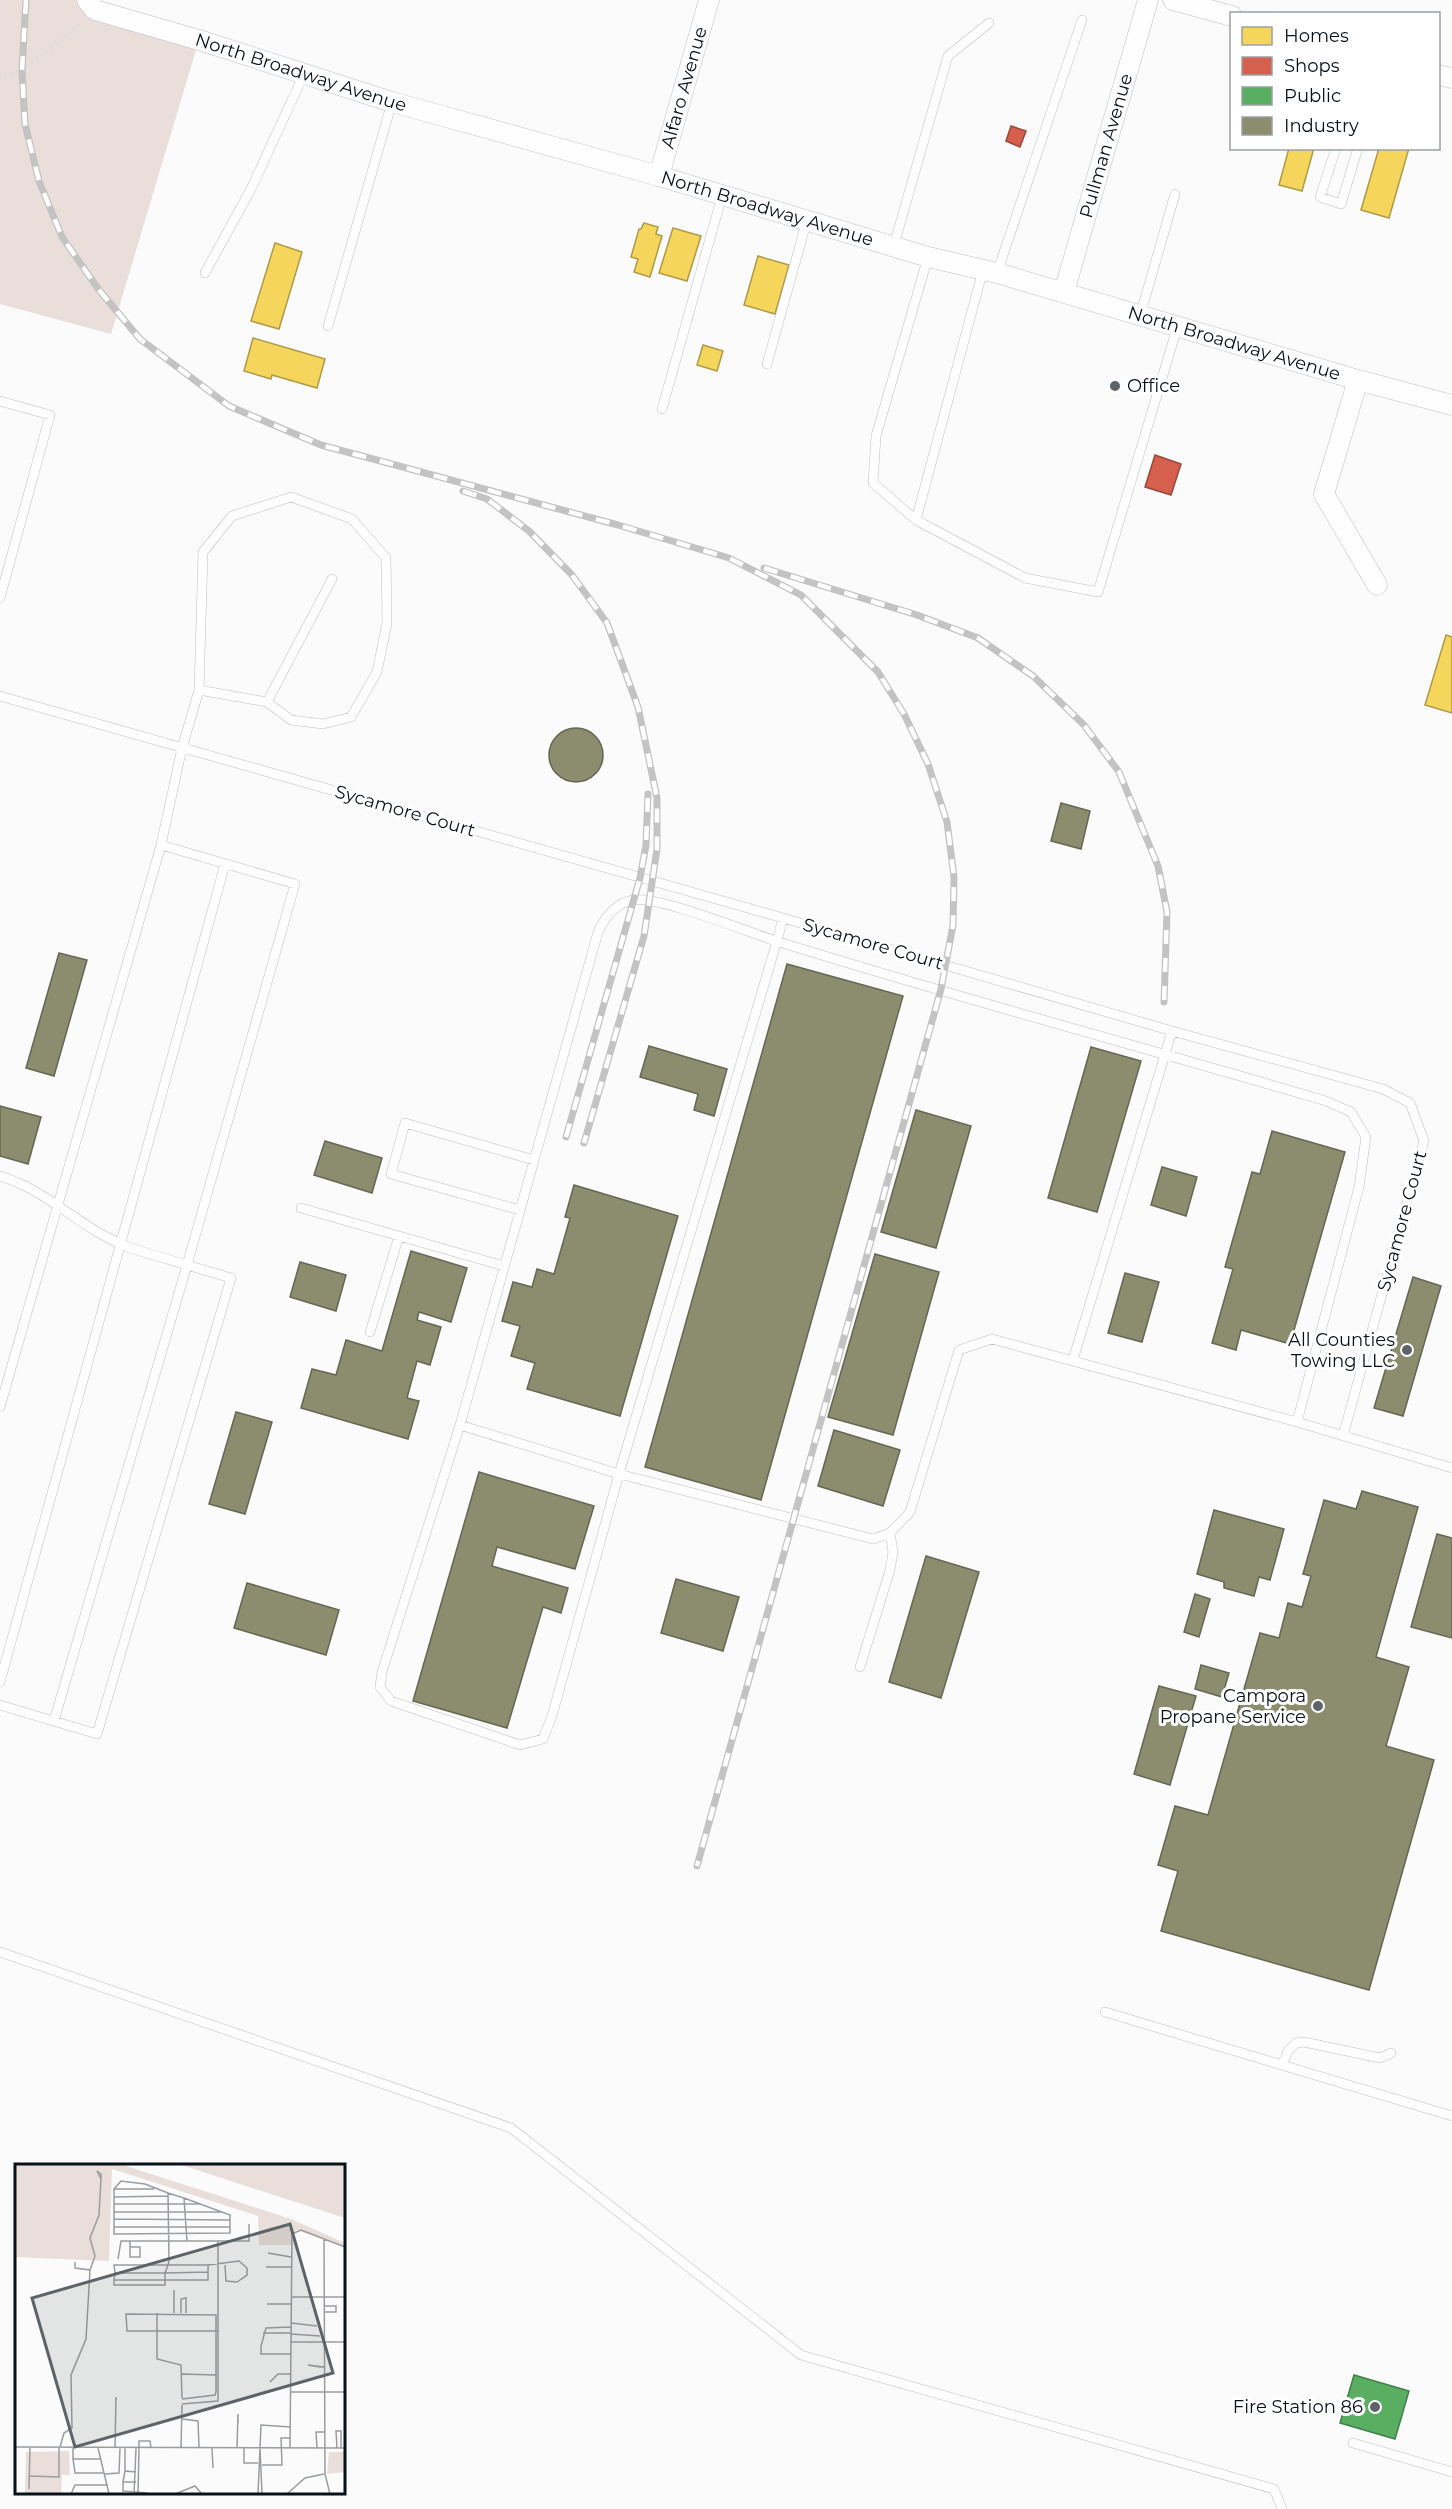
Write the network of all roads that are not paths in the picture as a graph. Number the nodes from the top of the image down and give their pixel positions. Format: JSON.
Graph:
{"nodes":[{"id":1,"x":709,"y":0,"type":"edge"},
{"id":2,"x":1148,"y":0,"type":"edge"},
{"id":3,"x":1173,"y":0,"type":"edge"},
{"id":4,"x":91,"y":5,"type":"edge"},
{"id":5,"x":1230,"y":15,"type":"edge"},
{"id":6,"x":1082,"y":20,"type":"dead end"},
{"id":7,"x":989,"y":23,"type":"dead end"},
{"id":8,"x":304,"y":74,"type":"junction"},
{"id":9,"x":392,"y":102,"type":"junction"},
{"id":10,"x":1335,"y":150,"type":"edge"},
{"id":11,"x":1357,"y":150,"type":"edge"},
{"id":12,"x":658,"y":176,"type":"junction"},
{"id":13,"x":1175,"y":194,"type":"dead end"},
{"id":14,"x":722,"y":196,"type":"junction"},
{"id":15,"x":807,"y":220,"type":"junction"},
{"id":16,"x":894,"y":245,"type":"junction"},
{"id":17,"x":928,"y":257,"type":"junction"},
{"id":18,"x":990,"y":271,"type":"junction"},
{"id":19,"x":205,"y":273,"type":"dead end"},
{"id":20,"x":1064,"y":292,"type":"junction"},
{"id":21,"x":1140,"y":316,"type":"junction"},
{"id":22,"x":328,"y":326,"type":"dead end"},
{"id":23,"x":1177,"y":328,"type":"junction"},
{"id":24,"x":767,"y":364,"type":"dead end"},
{"id":25,"x":1358,"y":381,"type":"junction"},
{"id":26,"x":0,"y":401,"type":"edge"},
{"id":27,"x":1452,"y":405,"type":"edge"},
{"id":28,"x":662,"y":409,"type":"dead end"},
{"id":29,"x":916,"y":520,"type":"junction"},
{"id":30,"x":332,"y":579,"type":"dead end"},
{"id":31,"x":1377,"y":585,"type":"dead end"},
{"id":32,"x":0,"y":597,"type":"edge"},
{"id":33,"x":199,"y":690,"type":"junction"},
{"id":34,"x":0,"y":696,"type":"edge"},
{"id":35,"x":267,"y":702,"type":"junction"},
{"id":36,"x":182,"y":748,"type":"junction"},
{"id":37,"x":160,"y":845,"type":"junction"},
{"id":38,"x":225,"y":864,"type":"junction"},
{"id":39,"x":783,"y":918,"type":"junction"},
{"id":40,"x":777,"y":941,"type":"junction"},
{"id":41,"x":1172,"y":1031,"type":"junction"},
{"id":42,"x":1165,"y":1053,"type":"junction"},
{"id":43,"x":534,"y":1160,"type":"junction"},
{"id":44,"x":0,"y":1176,"type":"edge"},
{"id":45,"x":56,"y":1204,"type":"junction"},
{"id":46,"x":301,"y":1208,"type":"dead end"},
{"id":47,"x":520,"y":1210,"type":"junction"},
{"id":48,"x":399,"y":1236,"type":"junction"},
{"id":49,"x":120,"y":1244,"type":"junction"},
{"id":50,"x":187,"y":1265,"type":"junction"},
{"id":51,"x":504,"y":1266,"type":"junction"},
{"id":52,"x":370,"y":1332,"type":"dead end"},
{"id":53,"x":1073,"y":1360,"type":"junction"},
{"id":54,"x":0,"y":1407,"type":"edge"},
{"id":55,"x":1297,"y":1422,"type":"junction"},
{"id":56,"x":459,"y":1425,"type":"junction"},
{"id":57,"x":1343,"y":1436,"type":"junction"},
{"id":58,"x":1452,"y":1468,"type":"edge"},
{"id":59,"x":619,"y":1474,"type":"junction"},
{"id":60,"x":890,"y":1533,"type":"junction"},
{"id":61,"x":860,"y":1667,"type":"dead end"},
{"id":62,"x":0,"y":1682,"type":"edge"},
{"id":63,"x":0,"y":1705,"type":"edge"},
{"id":64,"x":54,"y":1721,"type":"junction"},
{"id":65,"x":0,"y":1952,"type":"edge"},
{"id":66,"x":1105,"y":2012,"type":"dead end"},
{"id":67,"x":1391,"y":2053,"type":"dead end"},
{"id":68,"x":1282,"y":2065,"type":"junction"},
{"id":69,"x":1452,"y":2116,"type":"edge"},
{"id":70,"x":1353,"y":2443,"type":"dead end"},
{"id":71,"x":1452,"y":2472,"type":"edge"},
{"id":72,"x":1282,"y":2509,"type":"edge"}],
"edges":[{"from":1,"to":12,"type":"street","name":"Alfaro Avenue"},
{"from":2,"to":20,"type":"street","name":"Pullman Avenue"},
{"from":3,"to":5,"type":"street"},
{"from":4,"to":8,"type":"street","name":"North Broadway Avenue"},
{"from":6,"to":18,"type":"lane"},
{"from":7,"to":16,"type":"lane"},
{"from":8,"to":9,"type":"street","name":"North Broadway Avenue"},
{"from":8,"to":19,"type":"lane"},
{"from":9,"to":12,"type":"street","name":"North Broadway Avenue"},
{"from":9,"to":22,"type":"lane"},
{"from":10,"to":11,"type":"lane"},
{"from":12,"to":14,"type":"street","name":"North Broadway Avenue"},
{"from":13,"to":21,"type":"lane"},
{"from":14,"to":15,"type":"street","name":"North Broadway Avenue"},
{"from":14,"to":28,"type":"lane"},
{"from":15,"to":16,"type":"street","name":"North Broadway Avenue"},
{"from":15,"to":24,"type":"lane"},
{"from":16,"to":17,"type":"street","name":"North Broadway Avenue"},
{"from":17,"to":18,"type":"street","name":"North Broadway Avenue"},
{"from":17,"to":29,"type":"lane"},
{"from":18,"to":20,"type":"street","name":"North Broadway Avenue"},
{"from":18,"to":29,"type":"lane"},
{"from":20,"to":21,"type":"street","name":"North Broadway Avenue"},
{"from":21,"to":23,"type":"street","name":"North Broadway Avenue"},
{"from":23,"to":25,"type":"street","name":"North Broadway Avenue"},
{"from":23,"to":29,"type":"lane"},
{"from":25,"to":27,"type":"street","name":"North Broadway Avenue"},
{"from":25,"to":31,"type":"street"},
{"from":26,"to":32,"type":"lane"},
{"from":30,"to":35,"type":"lane"},
{"from":33,"to":35,"type":"lane"},
{"from":33,"to":35,"type":"lane"},
{"from":33,"to":36,"type":"lane"},
{"from":34,"to":36,"type":"lane","name":"Sycamore Court"},
{"from":36,"to":37,"type":"lane"},
{"from":36,"to":39,"type":"lane","name":"Sycamore Court"},
{"from":37,"to":38,"type":"lane"},
{"from":37,"to":45,"type":"lane"},
{"from":38,"to":49,"type":"lane"},
{"from":38,"to":50,"type":"lane"},
{"from":39,"to":40,"type":"lane"},
{"from":39,"to":41,"type":"lane","name":"Sycamore Court"},
{"from":40,"to":42,"type":"lane"},
{"from":40,"to":43,"type":"lane"},
{"from":40,"to":59,"type":"lane"},
{"from":41,"to":42,"type":"lane"},
{"from":41,"to":57,"type":"lane","name":"Sycamore Court"},
{"from":42,"to":53,"type":"lane"},
{"from":42,"to":55,"type":"lane"},
{"from":43,"to":47,"type":"lane"},
{"from":43,"to":47,"type":"lane"},
{"from":44,"to":45,"type":"lane"},
{"from":45,"to":49,"type":"lane"},
{"from":45,"to":54,"type":"lane"},
{"from":46,"to":48,"type":"lane"},
{"from":47,"to":51,"type":"lane"},
{"from":48,"to":51,"type":"lane"},
{"from":48,"to":52,"type":"lane"},
{"from":49,"to":50,"type":"lane"},
{"from":49,"to":62,"type":"lane"},
{"from":50,"to":64,"type":"lane"},
{"from":50,"to":64,"type":"lane"},
{"from":51,"to":56,"type":"lane"},
{"from":53,"to":55,"type":"lane"},
{"from":53,"to":60,"type":"lane"},
{"from":55,"to":57,"type":"lane"},
{"from":56,"to":59,"type":"lane"},
{"from":56,"to":59,"type":"lane"},
{"from":57,"to":58,"type":"lane"},
{"from":59,"to":60,"type":"lane"},
{"from":60,"to":61,"type":"lane"},
{"from":63,"to":64,"type":"lane"},
{"from":65,"to":72,"type":"lane"},
{"from":66,"to":68,"type":"lane"},
{"from":67,"to":68,"type":"lane"},
{"from":68,"to":69,"type":"lane"},
{"from":70,"to":71,"type":"lane"}]}
